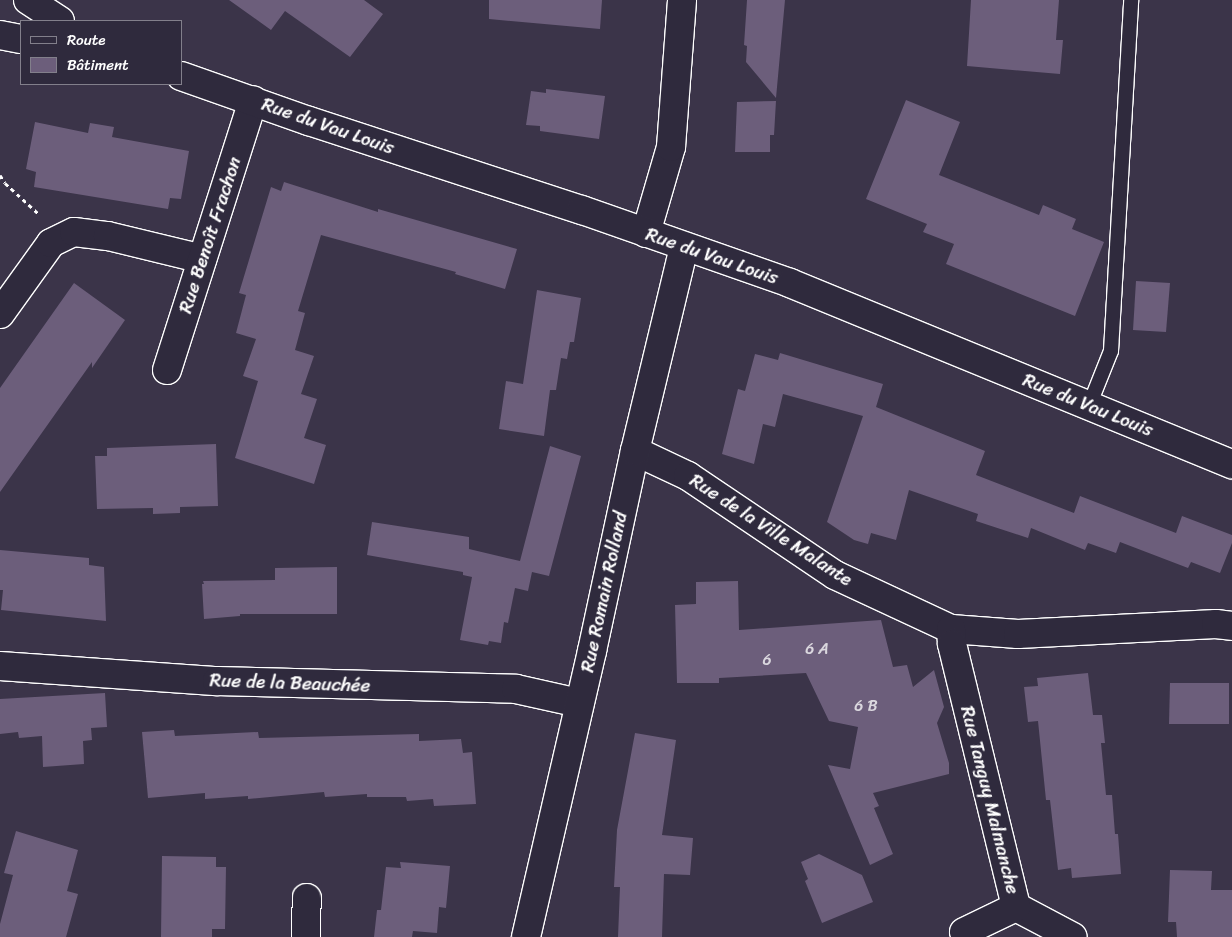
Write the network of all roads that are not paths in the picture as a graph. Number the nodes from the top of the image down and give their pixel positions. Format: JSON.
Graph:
{"nodes":[{"id":1,"x":28,"y":0,"type":"edge"},
{"id":2,"x":61,"y":0,"type":"edge"},
{"id":3,"x":682,"y":0,"type":"edge"},
{"id":4,"x":1131,"y":0,"type":"edge"},
{"id":5,"x":58,"y":20,"type":"edge"},
{"id":6,"x":78,"y":20,"type":"edge"},
{"id":7,"x":0,"y":35,"type":"edge"},
{"id":8,"x":20,"y":39,"type":"edge"},
{"id":9,"x":182,"y":76,"type":"edge"},
{"id":10,"x":253,"y":100,"type":"junction"},
{"id":11,"x":646,"y":233,"type":"junction"},
{"id":12,"x":684,"y":247,"type":"junction"},
{"id":13,"x":202,"y":259,"type":"junction"},
{"id":14,"x":0,"y":314,"type":"edge"},
{"id":15,"x":167,"y":370,"type":"dead end"},
{"id":16,"x":1089,"y":406,"type":"junction"},
{"id":17,"x":635,"y":451,"type":"junction"},
{"id":18,"x":1232,"y":464,"type":"edge"},
{"id":19,"x":1232,"y":626,"type":"edge"},
{"id":20,"x":952,"y":629,"type":"junction"},
{"id":21,"x":0,"y":666,"type":"edge"},
{"id":22,"x":579,"y":703,"type":"junction"},
{"id":23,"x":306,"y":898,"type":"dead end"},
{"id":24,"x":1016,"y":907,"type":"junction"},
{"id":25,"x":964,"y":932,"type":"dead end"},
{"id":26,"x":306,"y":937,"type":"edge"},
{"id":27,"x":526,"y":937,"type":"edge"},
{"id":28,"x":1074,"y":937,"type":"edge"}],
"edges":[{"from":1,"to":5,"type":"street"},
{"from":2,"to":6,"type":"street"},
{"from":3,"to":11,"type":"street"},
{"from":4,"to":16,"type":"lane"},
{"from":7,"to":8,"type":"street"},
{"from":9,"to":10,"type":"street","name":"Rue du Vau Louis"},
{"from":10,"to":11,"type":"street","name":"Rue du Vau Louis"},
{"from":10,"to":13,"type":"street","name":"Rue Benoît Frachon"},
{"from":11,"to":12,"type":"street","name":"Rue du Vau Louis"},
{"from":12,"to":16,"type":"street","name":"Rue du Vau Louis"},
{"from":12,"to":17,"type":"street","name":"Rue Romain Rolland"},
{"from":13,"to":14,"type":"street"},
{"from":13,"to":15,"type":"street","name":"Rue Benoît Frachon"},
{"from":16,"to":18,"type":"street","name":"Rue du Vau Louis"},
{"from":17,"to":20,"type":"street","name":"Rue de la Ville Malante"},
{"from":17,"to":22,"type":"street","name":"Rue Romain Rolland"},
{"from":19,"to":20,"type":"street","name":"Rue de la Ville Malante"},
{"from":20,"to":24,"type":"street","name":"Rue Tanguy Malmanche"},
{"from":21,"to":22,"type":"street","name":"Rue de la Beauchée"},
{"from":22,"to":27,"type":"street","name":"Rue Romain Rolland"},
{"from":23,"to":26,"type":"street"},
{"from":24,"to":25,"type":"street"},
{"from":24,"to":28,"type":"street","name":"Rue Tanguy Malmanche"}]}
